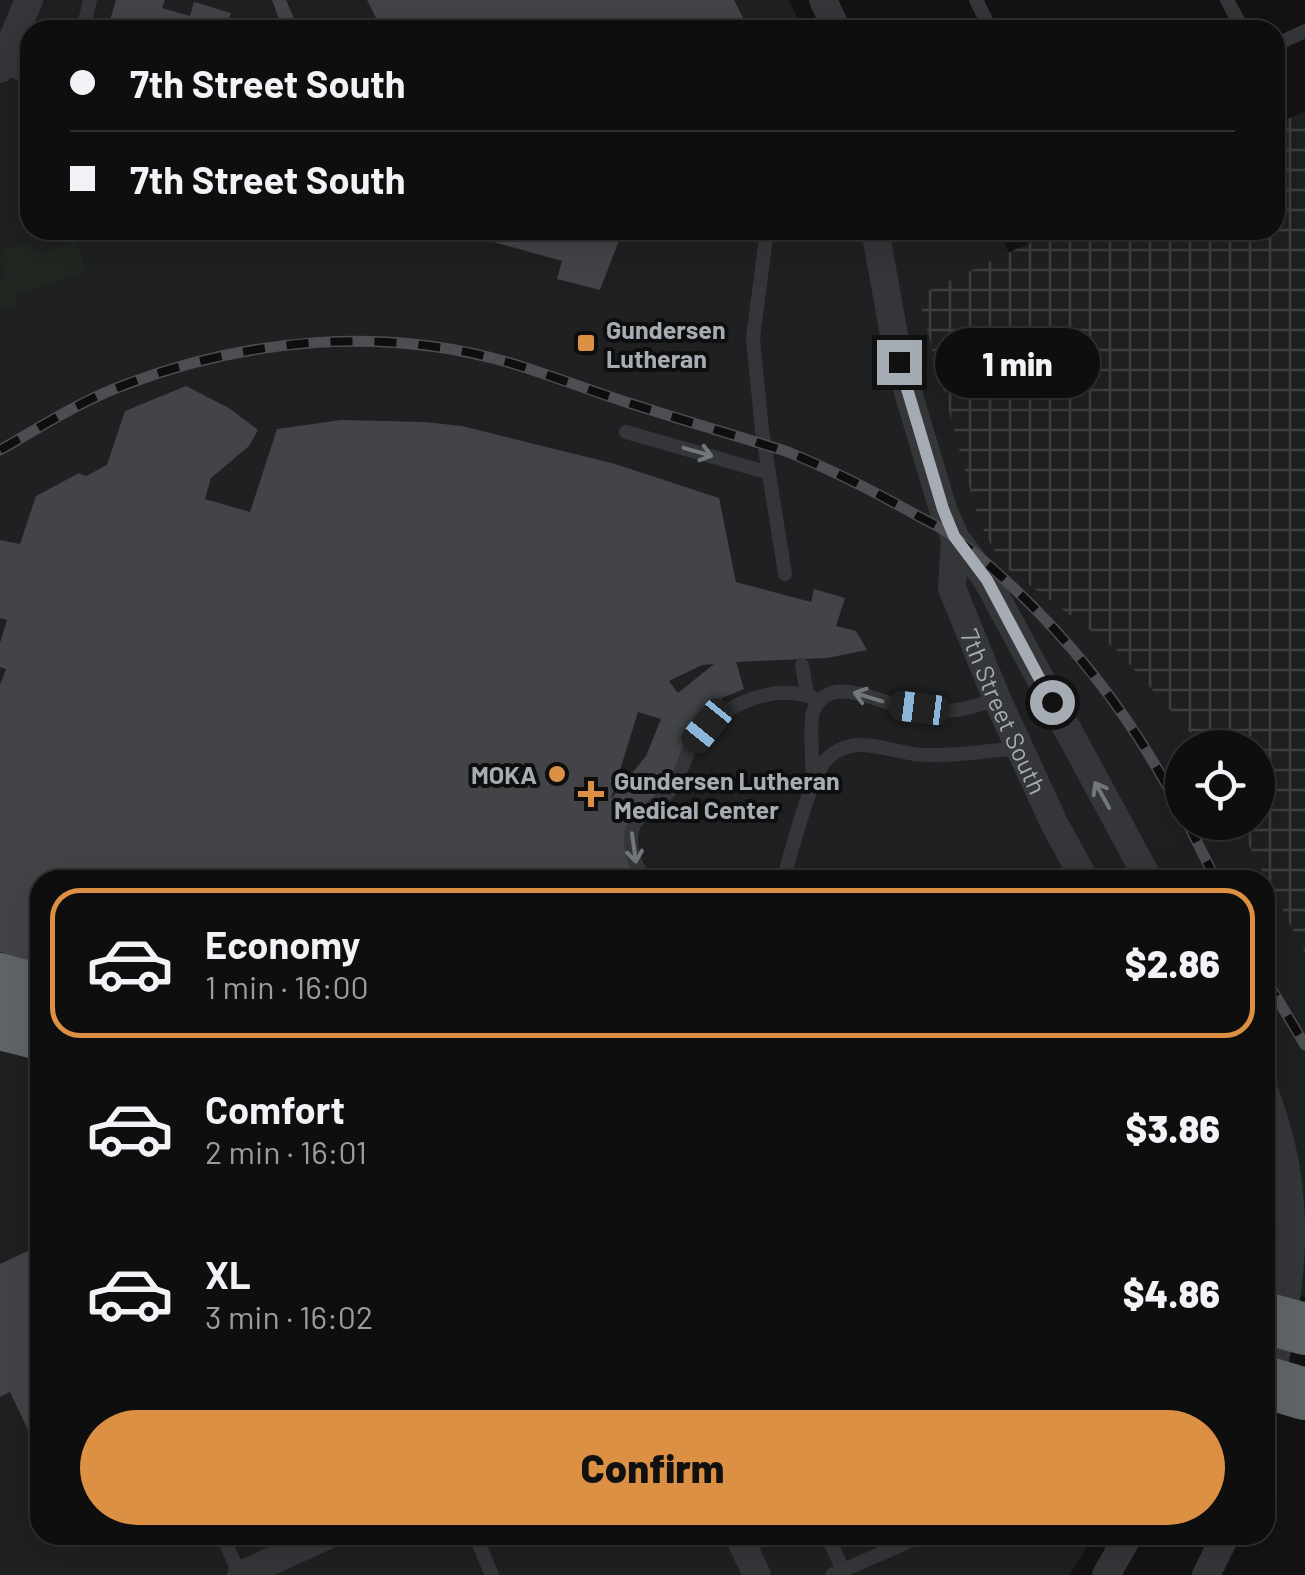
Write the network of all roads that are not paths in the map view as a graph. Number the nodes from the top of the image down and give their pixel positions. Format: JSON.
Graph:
{"nodes":[{"id":1,"x":28,"y":0,"type":"edge"},
{"id":2,"x":0,"y":68,"type":"edge"},
{"id":3,"x":766,"y":240,"type":"edge"},
{"id":4,"x":877,"y":240,"type":"edge"},
{"id":5,"x":626,"y":432,"type":"dead end"},
{"id":6,"x":769,"y":473,"type":"junction"},
{"id":7,"x":954,"y":536,"type":"junction"},
{"id":8,"x":785,"y":574,"type":"dead end"},
{"id":9,"x":802,"y":665,"type":"dead end"},
{"id":10,"x":813,"y":698,"type":"junction"},
{"id":11,"x":997,"y":699,"type":"junction"},
{"id":12,"x":1019,"y":748,"type":"junction"},
{"id":13,"x":812,"y":788,"type":"junction"},
{"id":14,"x":641,"y":870,"type":"edge"},
{"id":15,"x":786,"y":870,"type":"edge"},
{"id":16,"x":1079,"y":870,"type":"edge"},
{"id":17,"x":1145,"y":870,"type":"edge"},
{"id":18,"x":0,"y":979,"type":"edge"},
{"id":19,"x":30,"y":987,"type":"edge"},
{"id":20,"x":0,"y":1024,"type":"edge"},
{"id":21,"x":30,"y":1032,"type":"edge"},
{"id":22,"x":1275,"y":1114,"type":"edge"},
{"id":23,"x":1285,"y":1323,"type":"edge"},
{"id":24,"x":1276,"y":1390,"type":"edge"},
{"id":25,"x":226,"y":1545,"type":"edge"},
{"id":26,"x":306,"y":1545,"type":"edge"},
{"id":27,"x":478,"y":1545,"type":"edge"},
{"id":28,"x":742,"y":1545,"type":"edge"},
{"id":29,"x":830,"y":1545,"type":"edge"},
{"id":30,"x":901,"y":1545,"type":"edge"},
{"id":31,"x":1123,"y":1545,"type":"edge"},
{"id":32,"x":1221,"y":1545,"type":"edge"},
{"id":33,"x":837,"y":1573,"type":"edge"},
{"id":34,"x":240,"y":1575,"type":"edge"},
{"id":35,"x":492,"y":1575,"type":"edge"},
{"id":36,"x":756,"y":1575,"type":"edge"},
{"id":37,"x":1106,"y":1575,"type":"edge"},
{"id":38,"x":1206,"y":1575,"type":"edge"}],
"edges":[{"from":1,"to":2,"type":"street"},
{"from":3,"to":6,"type":"lane"},
{"from":4,"to":7,"type":"street","name":"7th Street South"},
{"from":5,"to":6,"type":"lane","one_way":true},
{"from":6,"to":8,"type":"lane"},
{"from":7,"to":11,"type":"street","name":"7th Street South"},
{"from":17,"to":7,"type":"street","name":"7th Street South","one_way":true},
{"from":9,"to":10,"type":"lane"},
{"from":11,"to":10,"type":"lane","one_way":true},
{"from":10,"to":13,"type":"lane"},
{"from":10,"to":14,"type":"lane","one_way":true},
{"from":11,"to":12,"type":"street","name":"7th Street South"},
{"from":12,"to":13,"type":"lane"},
{"from":12,"to":16,"type":"street","name":"7th Street South"},
{"from":13,"to":15,"type":"lane"},
{"from":18,"to":19,"type":"highway"},
{"from":20,"to":21,"type":"highway"},
{"from":22,"to":23,"type":"street"},
{"from":23,"to":24,"type":"street"},
{"from":25,"to":34,"type":"lane"},
{"from":26,"to":34,"type":"street"},
{"from":27,"to":35,"type":"lane"},
{"from":28,"to":36,"type":"street"},
{"from":29,"to":33,"type":"lane"},
{"from":30,"to":33,"type":"lane"},
{"from":31,"to":37,"type":"street"},
{"from":32,"to":38,"type":"street"}]}
